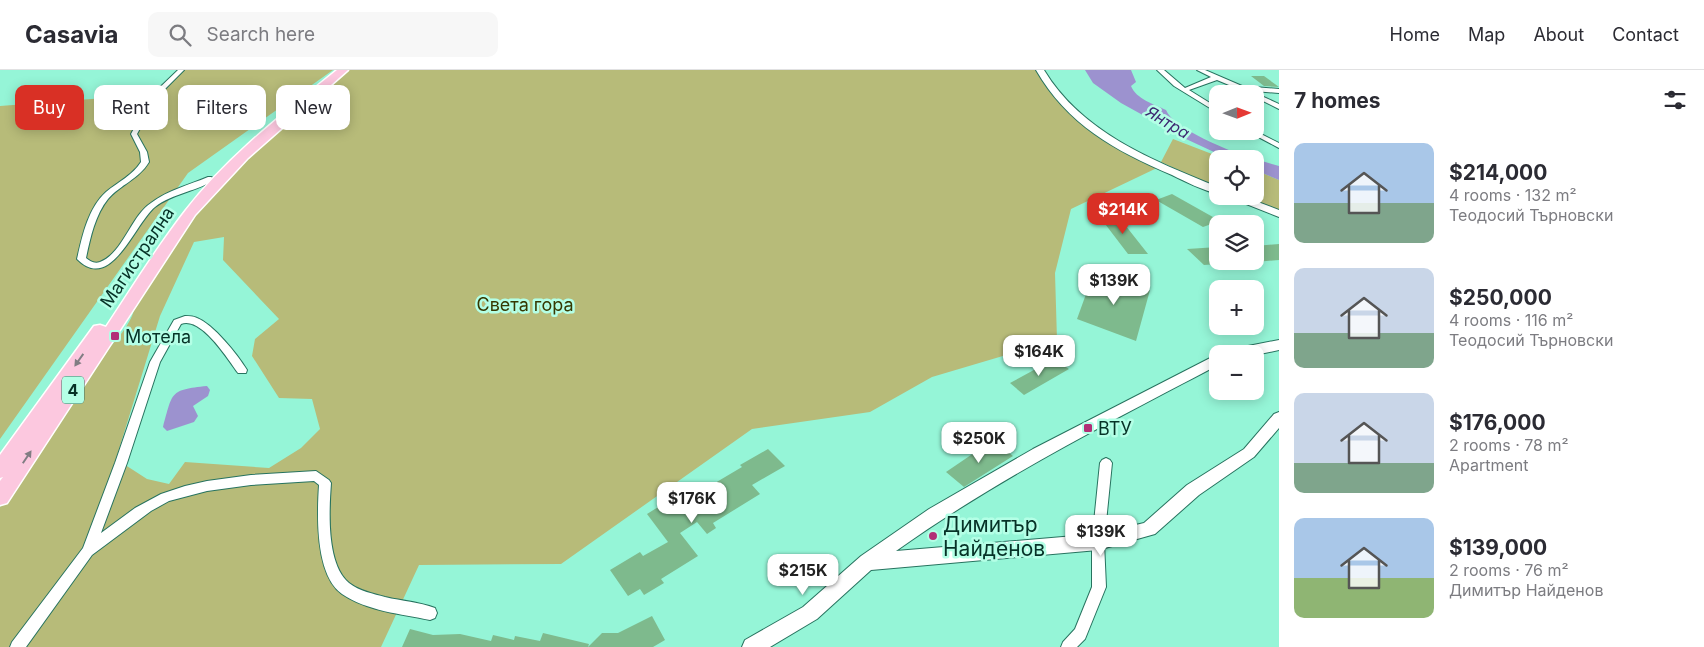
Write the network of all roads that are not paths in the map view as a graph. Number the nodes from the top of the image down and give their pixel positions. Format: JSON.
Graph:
{"nodes":[{"id":1,"x":181,"y":70,"type":"edge"},
{"id":2,"x":338,"y":70,"type":"edge"},
{"id":3,"x":343,"y":70,"type":"edge"},
{"id":4,"x":1040,"y":70,"type":"edge"},
{"id":5,"x":1160,"y":70,"type":"edge"},
{"id":6,"x":1200,"y":70,"type":"edge"},
{"id":7,"x":1214,"y":78,"type":"junction"},
{"id":8,"x":1232,"y":85,"type":"edge"},
{"id":9,"x":1184,"y":90,"type":"junction"},
{"id":10,"x":1279,"y":91,"type":"edge"},
{"id":11,"x":1264,"y":92,"type":"edge"},
{"id":12,"x":1264,"y":99,"type":"edge"},
{"id":13,"x":1209,"y":105,"type":"edge"},
{"id":14,"x":1279,"y":107,"type":"edge"},
{"id":15,"x":1264,"y":138,"type":"edge"},
{"id":16,"x":1279,"y":146,"type":"edge"},
{"id":17,"x":211,"y":179,"type":"junction"},
{"id":18,"x":1209,"y":187,"type":"edge"},
{"id":19,"x":1255,"y":205,"type":"edge"},
{"id":20,"x":1279,"y":214,"type":"edge"},
{"id":21,"x":1279,"y":344,"type":"edge"},
{"id":22,"x":1264,"y":347,"type":"edge"},
{"id":23,"x":1209,"y":364,"type":"edge"},
{"id":24,"x":242,"y":370,"type":"dead end"},
{"id":25,"x":1279,"y":418,"type":"edge"},
{"id":26,"x":1106,"y":463,"type":"dead end"},
{"id":27,"x":0,"y":470,"type":"edge"},
{"id":28,"x":0,"y":497,"type":"edge"},
{"id":29,"x":1098,"y":542,"type":"junction"},
{"id":30,"x":88,"y":551,"type":"junction"},
{"id":31,"x":866,"y":562,"type":"junction"},
{"id":32,"x":430,"y":613,"type":"dead end"},
{"id":33,"x":17,"y":647,"type":"edge"},
{"id":34,"x":752,"y":647,"type":"edge"},
{"id":35,"x":1068,"y":647,"type":"edge"}],
"edges":[{"from":1,"to":17,"type":"street"},
{"from":2,"to":17,"type":"main road","name":"Магистрална","number":"4"},
{"from":28,"to":3,"type":"main road","name":"Магистрална","number":"4","one_way":true},
{"from":4,"to":18,"type":"street"},
{"from":5,"to":9,"type":"street"},
{"from":6,"to":7,"type":"street"},
{"from":7,"to":8,"type":"street"},
{"from":7,"to":9,"type":"street"},
{"from":9,"to":13,"type":"street"},
{"from":10,"to":11,"type":"street"},
{"from":12,"to":14,"type":"street"},
{"from":15,"to":16,"type":"street"},
{"from":17,"to":27,"type":"main road","name":"Магистрална","number":"4","one_way":true},
{"from":19,"to":20,"type":"street"},
{"from":21,"to":22,"type":"street"},
{"from":23,"to":31,"type":"street"},
{"from":24,"to":30,"type":"street"},
{"from":25,"to":29,"type":"street"},
{"from":26,"to":29,"type":"street"},
{"from":29,"to":31,"type":"street"},
{"from":29,"to":35,"type":"street"},
{"from":30,"to":32,"type":"street"},
{"from":30,"to":33,"type":"street"},
{"from":31,"to":34,"type":"street"}]}
